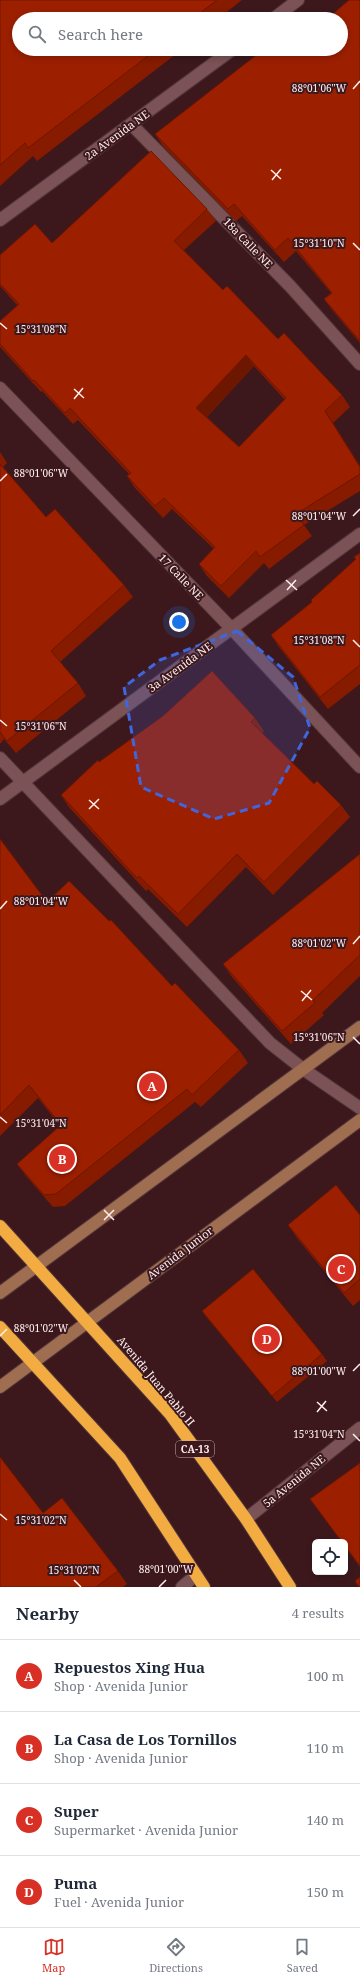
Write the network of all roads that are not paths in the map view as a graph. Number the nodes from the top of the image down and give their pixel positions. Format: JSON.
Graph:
{"nodes":[{"id":1,"x":298,"y":0,"type":"edge"},
{"id":2,"x":282,"y":12,"type":"edge"},
{"id":3,"x":224,"y":56,"type":"edge"},
{"id":4,"x":132,"y":125,"type":"junction"},
{"id":5,"x":0,"y":220,"type":"edge"},
{"id":6,"x":360,"y":364,"type":"edge"},
{"id":7,"x":0,"y":388,"type":"edge"},
{"id":8,"x":360,"y":534,"type":"edge"},
{"id":9,"x":232,"y":629,"type":"junction"},
{"id":10,"x":0,"y":758,"type":"edge"},
{"id":11,"x":360,"y":767,"type":"edge"},
{"id":12,"x":22,"y":783,"type":"junction"},
{"id":13,"x":0,"y":799,"type":"edge"},
{"id":14,"x":360,"y":1027,"type":"edge"},
{"id":15,"x":303,"y":1069,"type":"junction"},
{"id":16,"x":360,"y":1108,"type":"edge"},
{"id":17,"x":360,"y":1120,"type":"edge"},
{"id":18,"x":0,"y":1226,"type":"edge"},
{"id":19,"x":37,"y":1266,"type":"junction"},
{"id":20,"x":0,"y":1293,"type":"edge"},
{"id":21,"x":88,"y":1322,"type":"junction"},
{"id":22,"x":0,"y":1327,"type":"edge"},
{"id":23,"x":33,"y":1362,"type":"junction"},
{"id":24,"x":0,"y":1387,"type":"edge"},
{"id":25,"x":360,"y":1428,"type":"edge"},
{"id":26,"x":246,"y":1519,"type":"junction"},
{"id":27,"x":196,"y":1576,"type":"junction"},
{"id":28,"x":182,"y":1587,"type":"edge"},
{"id":29,"x":204,"y":1587,"type":"edge"},
{"id":30,"x":290,"y":1587,"type":"edge"}],
"edges":[{"from":1,"to":2,"type":"street"},
{"from":3,"to":4,"type":"street","name":"2a Avenida NE"},
{"from":4,"to":5,"type":"street","name":"2a Avenida NE"},
{"from":4,"to":6,"type":"street","name":"18a Calle NE"},
{"from":7,"to":9,"type":"street","name":"17 Calle NE"},
{"from":8,"to":9,"type":"street","name":"3a Avenida NE"},
{"from":9,"to":11,"type":"street","name":"17 Calle NE"},
{"from":9,"to":12,"type":"street","name":"3a Avenida NE"},
{"from":10,"to":12,"type":"street"},
{"from":12,"to":13,"type":"street","name":"3a Avenida NE"},
{"from":12,"to":15,"type":"street"},
{"from":14,"to":15,"type":"main road"},
{"from":15,"to":16,"type":"street"},
{"from":15,"to":19,"type":"main road"},
{"from":17,"to":21,"type":"main road","name":"Avenida Junior"},
{"from":18,"to":19,"type":"highway","name":"Avenida Juan Pablo II","number":"CA-13"},
{"from":19,"to":20,"type":"main road"},
{"from":19,"to":21,"type":"highway","name":"Avenida Juan Pablo II","number":"CA-13"},
{"from":21,"to":23,"type":"main road","name":"Avenida Junior"},
{"from":21,"to":26,"type":"highway","name":"Avenida Juan Pablo II","number":"CA-13"},
{"from":22,"to":23,"type":"highway"},
{"from":23,"to":24,"type":"main road","name":"Avenida Junior"},
{"from":23,"to":27,"type":"highway"},
{"from":25,"to":26,"type":"street","name":"5a Avenida NE"},
{"from":26,"to":30,"type":"highway","name":"Avenida Juan Pablo II","number":"CA-13"},
{"from":27,"to":28,"type":"street"},
{"from":27,"to":29,"type":"highway"}]}
